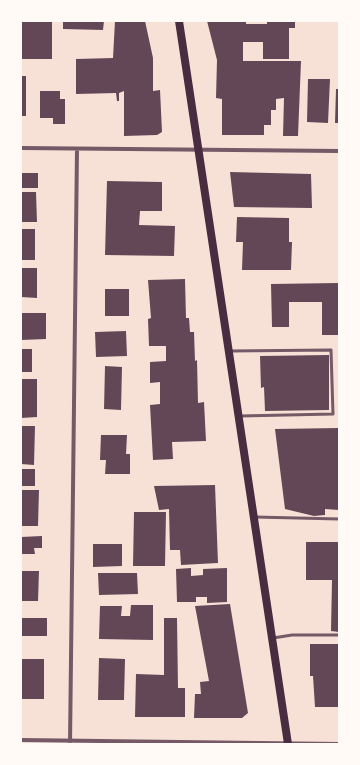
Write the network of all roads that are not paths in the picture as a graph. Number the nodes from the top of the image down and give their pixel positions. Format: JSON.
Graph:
{"nodes":[{"id":1,"x":179,"y":21,"type":"edge"},
{"id":2,"x":21,"y":148,"type":"edge"},
{"id":3,"x":77,"y":149,"type":"junction"},
{"id":4,"x":198,"y":150,"type":"junction"},
{"id":5,"x":339,"y":151,"type":"edge"},
{"id":6,"x":229,"y":351,"type":"junction"},
{"id":7,"x":238,"y":416,"type":"junction"},
{"id":8,"x":254,"y":517,"type":"junction"},
{"id":9,"x":339,"y":519,"type":"edge"},
{"id":10,"x":339,"y":635,"type":"edge"},
{"id":11,"x":272,"y":639,"type":"junction"},
{"id":12,"x":21,"y":740,"type":"edge"},
{"id":13,"x":70,"y":742,"type":"edge"},
{"id":14,"x":288,"y":744,"type":"edge"},
{"id":15,"x":339,"y":744,"type":"edge"}],
"edges":[{"from":1,"to":4,"type":"main road"},
{"from":2,"to":3,"type":"street"},
{"from":3,"to":4,"type":"street"},
{"from":3,"to":13,"type":"street"},
{"from":4,"to":5,"type":"street"},
{"from":4,"to":6,"type":"main road"},
{"from":6,"to":7,"type":"main road"},
{"from":6,"to":7,"type":"lane"},
{"from":7,"to":8,"type":"main road"},
{"from":8,"to":9,"type":"lane"},
{"from":8,"to":11,"type":"main road"},
{"from":10,"to":11,"type":"lane"},
{"from":11,"to":14,"type":"main road"},
{"from":12,"to":13,"type":"street"},
{"from":13,"to":14,"type":"street"},
{"from":14,"to":15,"type":"street"}]}
